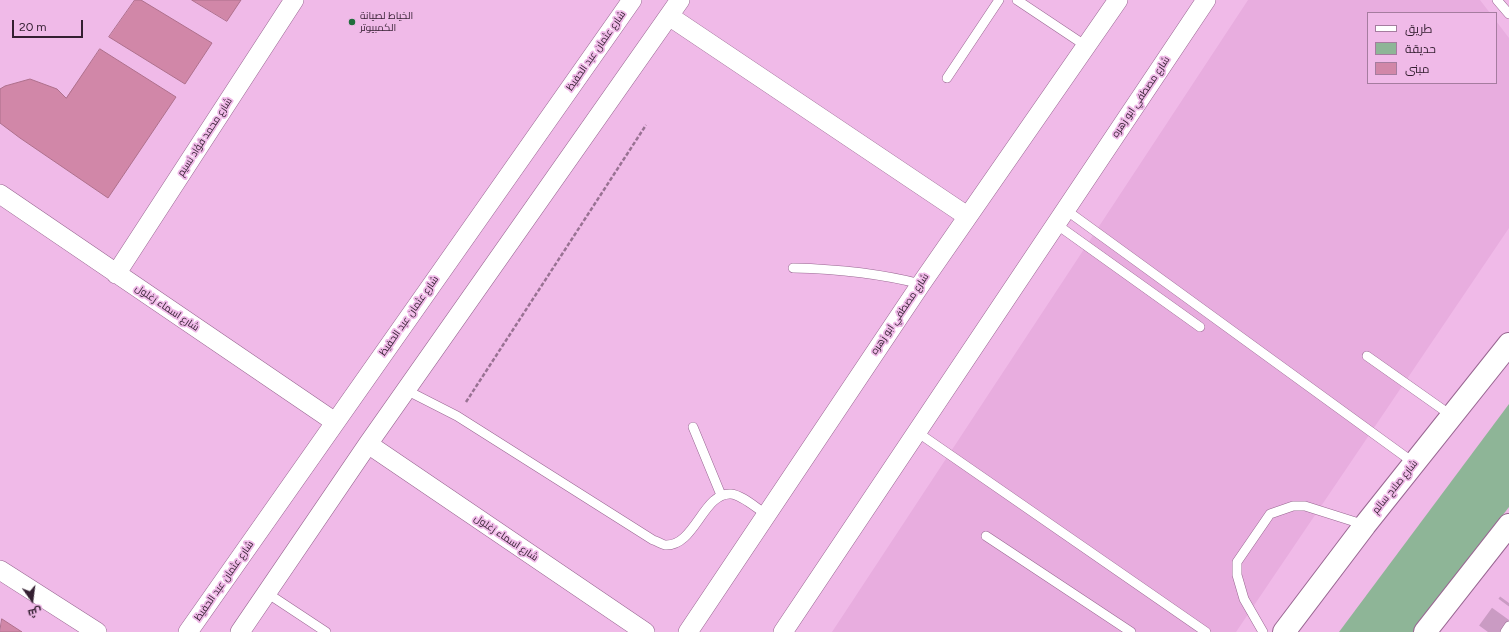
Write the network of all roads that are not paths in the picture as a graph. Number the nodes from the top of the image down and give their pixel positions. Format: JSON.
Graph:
{"nodes":[{"id":1,"x":294,"y":0,"type":"edge"},
{"id":2,"x":632,"y":0,"type":"edge"},
{"id":3,"x":680,"y":0,"type":"edge"},
{"id":4,"x":999,"y":0,"type":"edge"},
{"id":5,"x":1017,"y":0,"type":"edge"},
{"id":6,"x":1118,"y":0,"type":"edge"},
{"id":7,"x":1206,"y":0,"type":"edge"},
{"id":8,"x":1497,"y":0,"type":"edge"},
{"id":9,"x":1509,"y":14,"type":"edge"},
{"id":10,"x":669,"y":16,"type":"junction"},
{"id":11,"x":1086,"y":46,"type":"junction"},
{"id":12,"x":947,"y":78,"type":"dead end"},
{"id":13,"x":0,"y":194,"type":"edge"},
{"id":14,"x":967,"y":216,"type":"junction"},
{"id":15,"x":1061,"y":217,"type":"junction"},
{"id":16,"x":793,"y":268,"type":"dead end"},
{"id":17,"x":116,"y":274,"type":"junction"},
{"id":18,"x":921,"y":284,"type":"junction"},
{"id":19,"x":1200,"y":327,"type":"dead end"},
{"id":20,"x":1509,"y":344,"type":"edge"},
{"id":21,"x":1367,"y":356,"type":"dead end"},
{"id":22,"x":406,"y":390,"type":"junction"},
{"id":23,"x":1452,"y":416,"type":"junction"},
{"id":24,"x":335,"y":422,"type":"junction"},
{"id":25,"x":693,"y":427,"type":"dead end"},
{"id":26,"x":917,"y":432,"type":"junction"},
{"id":27,"x":368,"y":444,"type":"junction"},
{"id":28,"x":1414,"y":463,"type":"junction"},
{"id":29,"x":722,"y":496,"type":"junction"},
{"id":30,"x":766,"y":514,"type":"junction"},
{"id":31,"x":1365,"y":525,"type":"junction"},
{"id":32,"x":1509,"y":525,"type":"edge"},
{"id":33,"x":986,"y":536,"type":"dead end"},
{"id":34,"x":1,"y":574,"type":"edge"},
{"id":35,"x":267,"y":593,"type":"junction"},
{"id":36,"x":1509,"y":626,"type":"edge"},
{"id":37,"x":97,"y":632,"type":"edge"},
{"id":38,"x":188,"y":632,"type":"edge"},
{"id":39,"x":240,"y":632,"type":"edge"},
{"id":40,"x":326,"y":632,"type":"edge"},
{"id":41,"x":645,"y":632,"type":"edge"},
{"id":42,"x":688,"y":632,"type":"edge"},
{"id":43,"x":783,"y":632,"type":"edge"},
{"id":44,"x":1131,"y":632,"type":"edge"},
{"id":45,"x":1206,"y":632,"type":"edge"},
{"id":46,"x":1263,"y":632,"type":"edge"},
{"id":47,"x":1284,"y":632,"type":"edge"},
{"id":48,"x":1425,"y":632,"type":"edge"},
{"id":49,"x":1505,"y":632,"type":"edge"}],
"edges":[{"from":1,"to":17,"type":"street","name":"شارع محمد فؤاد نسيم"},
{"from":2,"to":24,"type":"street","name":"شارع عثمان عبد الحفيظ"},
{"from":3,"to":10,"type":"street"},
{"from":4,"to":12,"type":"lane"},
{"from":5,"to":11,"type":"lane"},
{"from":6,"to":11,"type":"street","name":"شارع مصطفي ابو زهره"},
{"from":7,"to":15,"type":"street","name":"شارع مصطفي ابو زهره"},
{"from":8,"to":9,"type":"lane"},
{"from":10,"to":14,"type":"street"},
{"from":10,"to":22,"type":"street"},
{"from":11,"to":14,"type":"street","name":"شارع مصطفي ابو زهره"},
{"from":13,"to":17,"type":"street","name":"شارع اسماء زغلول"},
{"from":14,"to":18,"type":"street","name":"شارع مصطفي ابو زهره"},
{"from":15,"to":19,"type":"lane"},
{"from":15,"to":26,"type":"street","name":"شارع مصطفي ابو زهره"},
{"from":15,"to":28,"type":"lane"},
{"from":16,"to":18,"type":"lane"},
{"from":17,"to":24,"type":"street","name":"شارع اسماء زغلول"},
{"from":18,"to":30,"type":"street","name":"شارع مصطفي ابو زهره"},
{"from":20,"to":23,"type":"highway","name":"شارع صلاح سالم"},
{"from":21,"to":23,"type":"lane"},
{"from":22,"to":27,"type":"street"},
{"from":22,"to":29,"type":"lane"},
{"from":23,"to":28,"type":"highway","name":"شارع صلاح سالم"},
{"from":24,"to":38,"type":"street","name":"شارع عثمان عبد الحفيظ"},
{"from":25,"to":29,"type":"lane"},
{"from":26,"to":43,"type":"street","name":"شارع مصطفي ابو زهره"},
{"from":26,"to":45,"type":"lane"},
{"from":27,"to":35,"type":"street"},
{"from":27,"to":41,"type":"street","name":"شارع اسماء زغلول"},
{"from":28,"to":31,"type":"highway","name":"شارع صلاح سالم"},
{"from":29,"to":30,"type":"lane"},
{"from":30,"to":42,"type":"street","name":"شارع مصطفي ابو زهره"},
{"from":31,"to":46,"type":"lane"},
{"from":31,"to":47,"type":"highway","name":"شارع صلاح سالم"},
{"from":32,"to":48,"type":"highway"},
{"from":33,"to":44,"type":"lane"},
{"from":34,"to":37,"type":"street"},
{"from":35,"to":39,"type":"street"},
{"from":35,"to":40,"type":"lane"},
{"from":36,"to":49,"type":"lane"}]}
